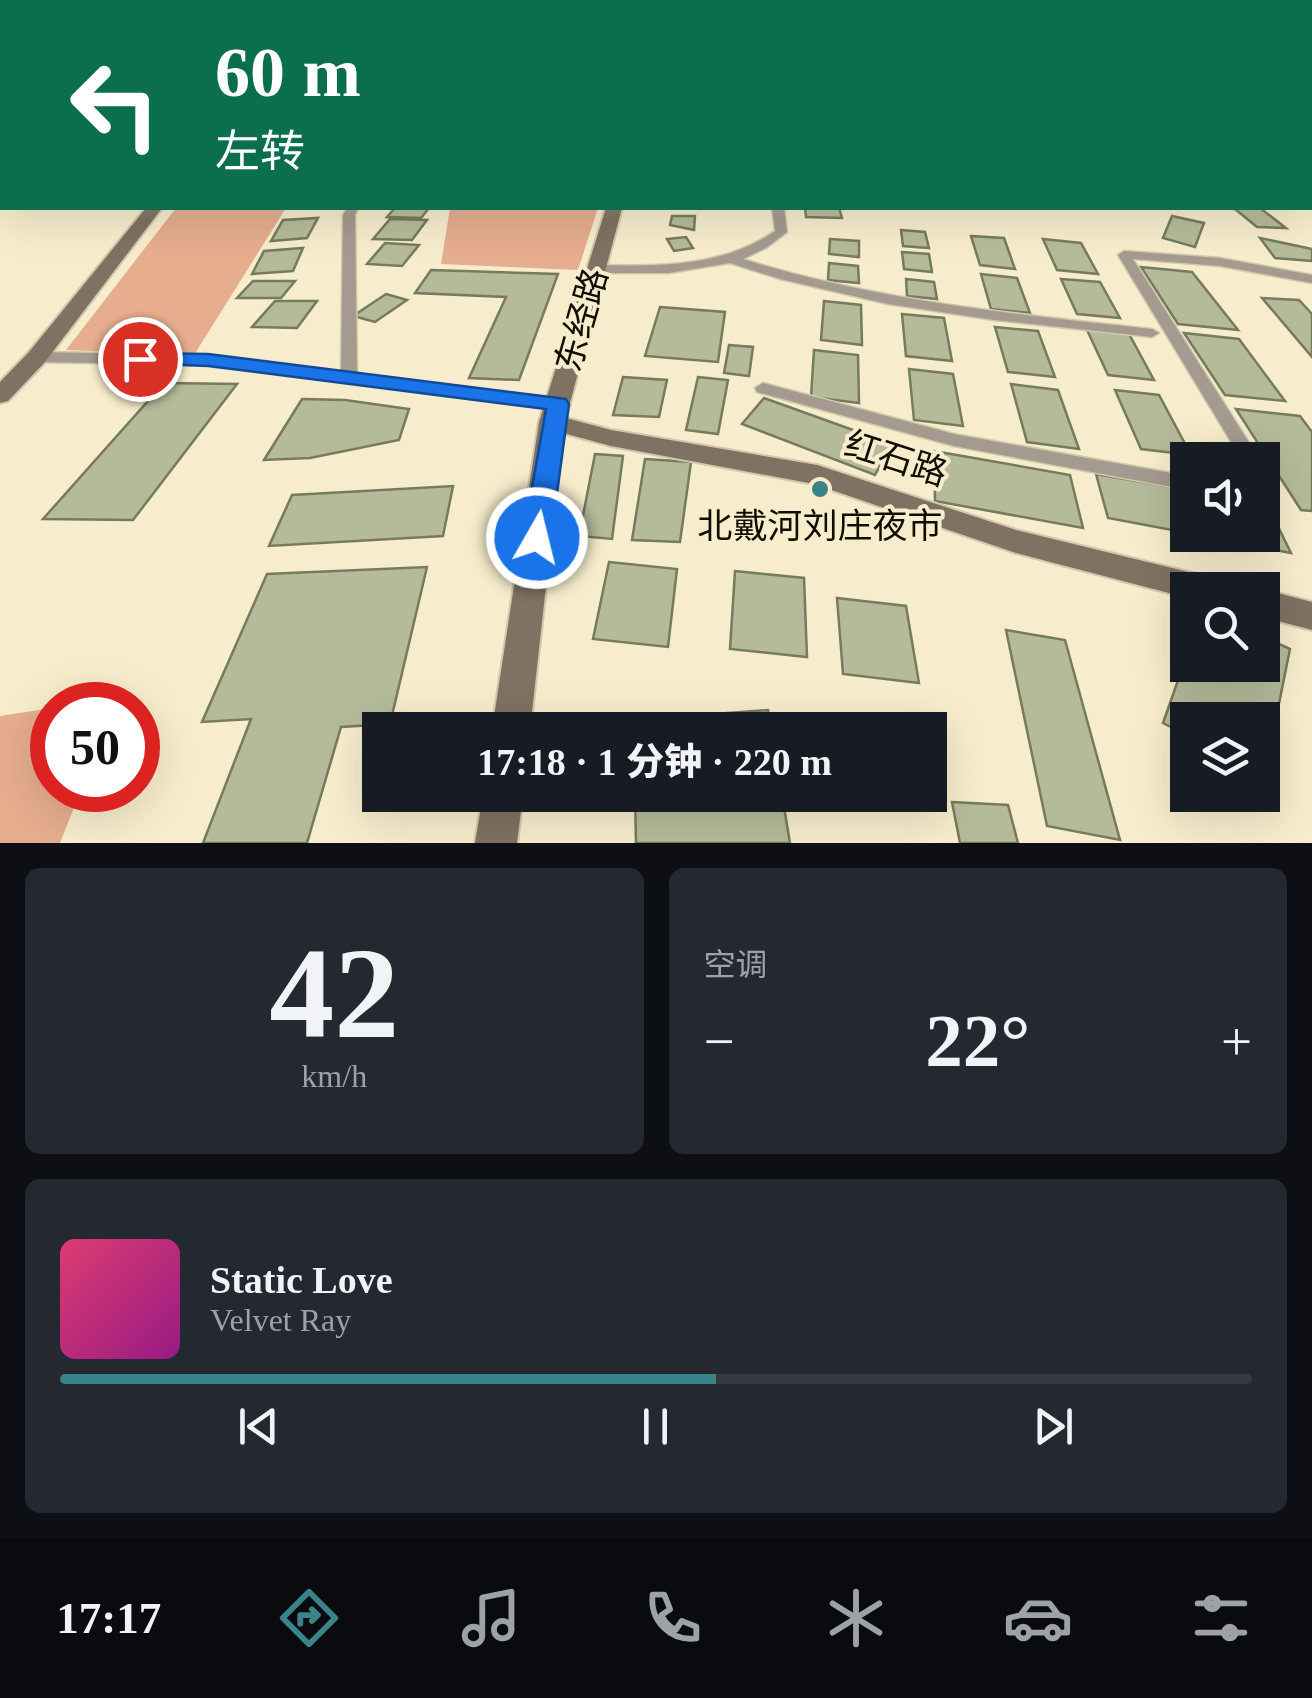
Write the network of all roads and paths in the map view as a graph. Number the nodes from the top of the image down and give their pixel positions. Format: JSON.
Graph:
{"nodes":[{"id":1,"x":152,"y":210,"type":"edge"},
{"id":2,"x":351,"y":210,"type":"edge"},
{"id":3,"x":613,"y":210,"type":"edge"},
{"id":4,"x":778,"y":210,"type":"edge"},
{"id":5,"x":734,"y":260,"type":"junction"},
{"id":6,"x":596,"y":269,"type":"junction"},
{"id":7,"x":1312,"y":279,"type":"edge"},
{"id":8,"x":1152,"y":334,"type":"dead end"},
{"id":9,"x":37,"y":357,"type":"junction"},
{"id":10,"x":348,"y":376,"type":"junction"},
{"id":11,"x":763,"y":388,"type":"dead end"},
{"id":12,"x":0,"y":396,"type":"edge"},
{"id":13,"x":555,"y":413,"type":"junction"},
{"id":14,"x":1240,"y":442,"type":"edge"},
{"id":15,"x":1170,"y":480,"type":"edge"},
{"id":16,"x":1170,"y":580,"type":"edge"},
{"id":17,"x":1280,"y":608,"type":"edge"},
{"id":18,"x":1312,"y":616,"type":"edge"},
{"id":19,"x":514,"y":712,"type":"edge"},
{"id":20,"x":501,"y":812,"type":"edge"},
{"id":21,"x":496,"y":843,"type":"edge"}],
"edges":[{"from":1,"to":9,"type":"main road"},
{"from":2,"to":10,"type":"street"},
{"from":3,"to":6,"type":"main road","name":"东经路"},
{"from":4,"to":5,"type":"street"},
{"from":5,"to":6,"type":"street"},
{"from":5,"to":8,"type":"street"},
{"from":6,"to":13,"type":"main road","name":"东经路"},
{"from":7,"to":14,"type":"street"},
{"from":9,"to":10,"type":"street"},
{"from":9,"to":12,"type":"main road"},
{"from":10,"to":13,"type":"street"},
{"from":11,"to":15,"type":"street"},
{"from":13,"to":16,"type":"main road","name":"红石路"},
{"from":13,"to":19,"type":"main road","name":"东经路"},
{"from":17,"to":18,"type":"main road"},
{"from":20,"to":21,"type":"main road"}]}
